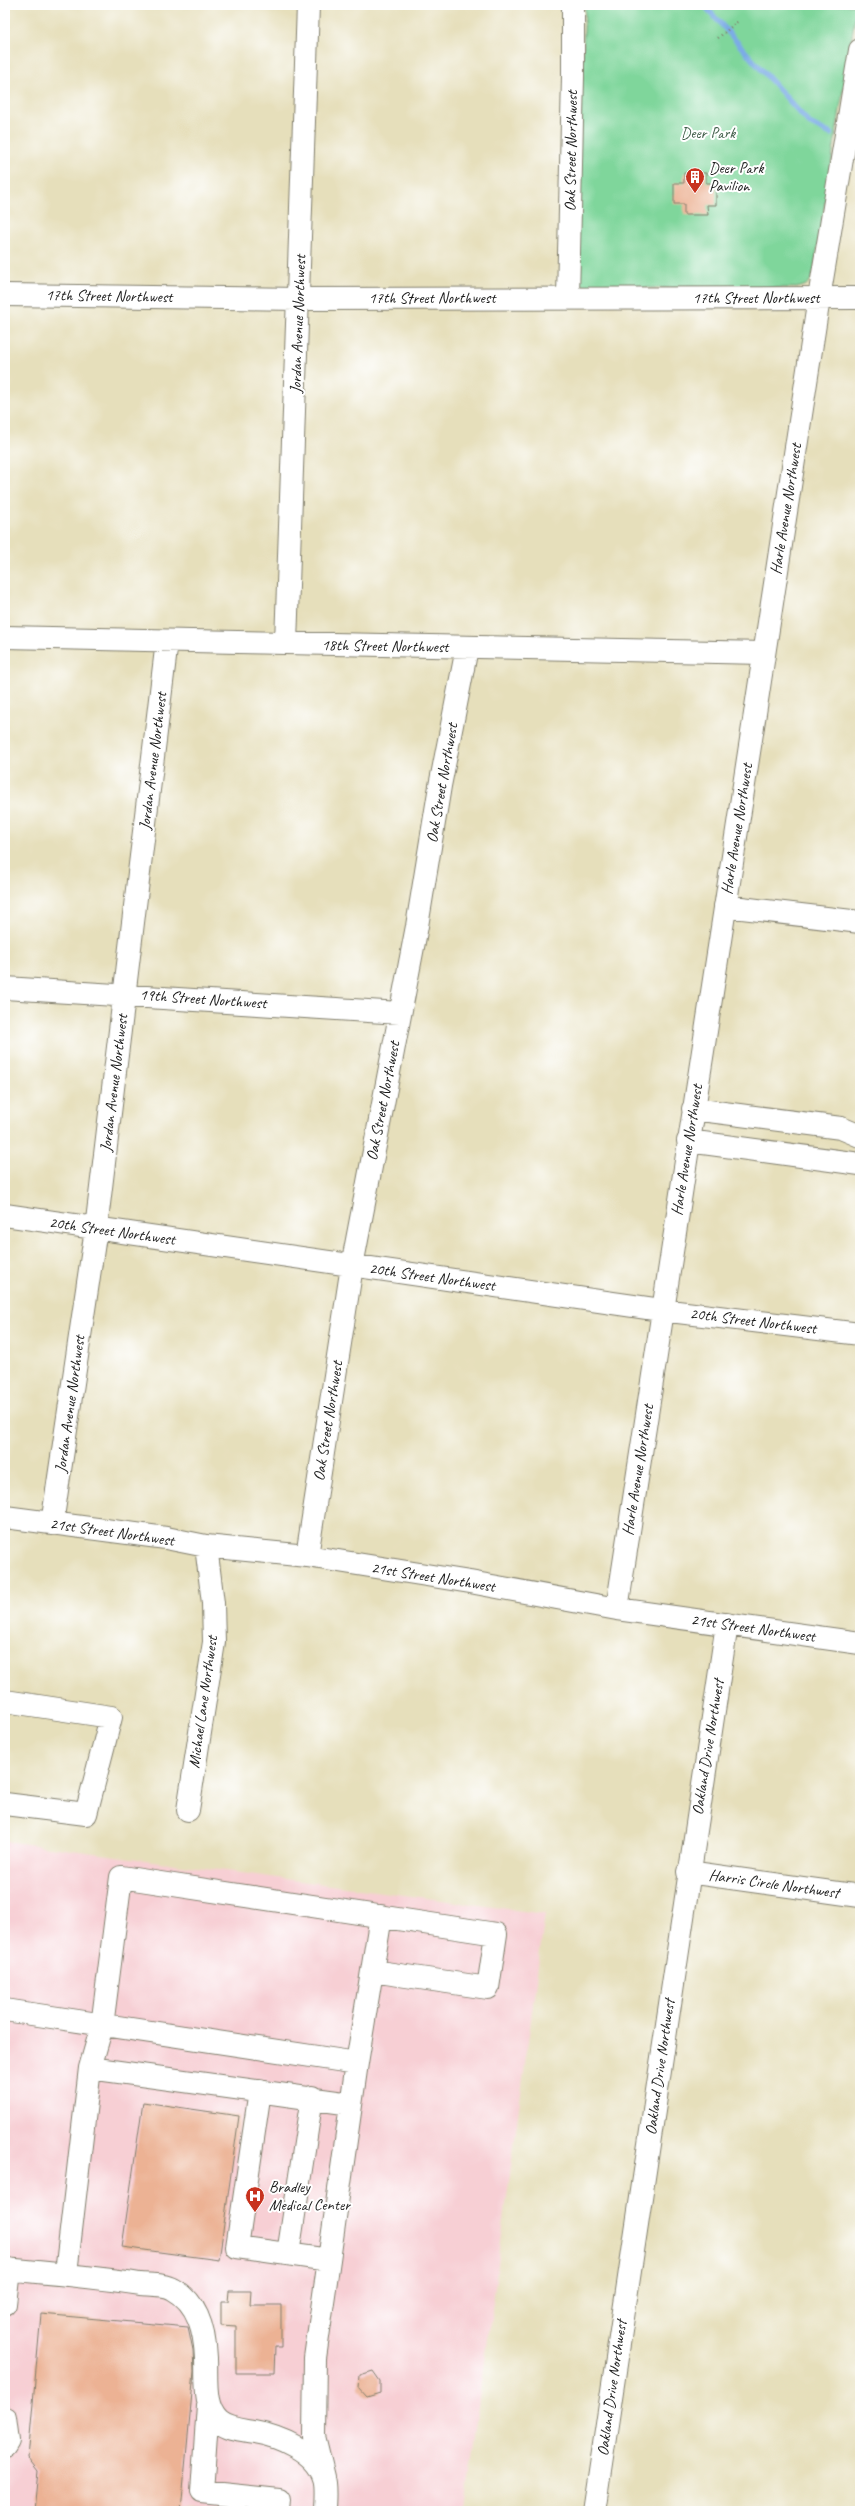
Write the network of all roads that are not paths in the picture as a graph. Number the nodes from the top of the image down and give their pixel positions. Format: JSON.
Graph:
{"nodes":[{"id":1,"x":308,"y":5,"type":"edge"},
{"id":2,"x":573,"y":5,"type":"edge"},
{"id":3,"x":860,"y":50,"type":"edge"},
{"id":4,"x":854,"y":121,"type":"edge"},
{"id":5,"x":5,"y":295,"type":"edge"},
{"id":6,"x":568,"y":298,"type":"junction"},
{"id":7,"x":819,"y":298,"type":"junction"},
{"id":8,"x":860,"y":298,"type":"edge"},
{"id":9,"x":299,"y":299,"type":"junction"},
{"id":10,"x":5,"y":637,"type":"edge"},
{"id":11,"x":167,"y":641,"type":"junction"},
{"id":12,"x":286,"y":643,"type":"junction"},
{"id":13,"x":467,"y":648,"type":"junction"},
{"id":14,"x":764,"y":653,"type":"junction"},
{"id":15,"x":725,"y":906,"type":"junction"},
{"id":16,"x":860,"y":922,"type":"edge"},
{"id":17,"x":5,"y":988,"type":"edge"},
{"id":18,"x":125,"y":994,"type":"junction"},
{"id":19,"x":400,"y":1013,"type":"junction"},
{"id":20,"x":693,"y":1109,"type":"junction"},
{"id":21,"x":860,"y":1136,"type":"edge"},
{"id":22,"x":688,"y":1141,"type":"junction"},
{"id":23,"x":860,"y":1164,"type":"edge"},
{"id":24,"x":5,"y":1215,"type":"edge"},
{"id":25,"x":96,"y":1229,"type":"junction"},
{"id":26,"x":352,"y":1266,"type":"junction"},
{"id":27,"x":662,"y":1310,"type":"junction"},
{"id":28,"x":860,"y":1334,"type":"edge"},
{"id":29,"x":5,"y":1517,"type":"edge"},
{"id":30,"x":52,"y":1524,"type":"junction"},
{"id":31,"x":206,"y":1546,"type":"junction"},
{"id":32,"x":307,"y":1556,"type":"junction"},
{"id":33,"x":617,"y":1609,"type":"junction"},
{"id":34,"x":727,"y":1624,"type":"junction"},
{"id":35,"x":860,"y":1643,"type":"edge"},
{"id":36,"x":5,"y":1701,"type":"edge"},
{"id":37,"x":5,"y":1804,"type":"edge"},
{"id":38,"x":188,"y":1810,"type":"dead end"},
{"id":39,"x":688,"y":1872,"type":"junction"},
{"id":40,"x":860,"y":1896,"type":"edge"},
{"id":41,"x":381,"y":1916,"type":"junction"},
{"id":42,"x":372,"y":1971,"type":"junction"},
{"id":43,"x":5,"y":2010,"type":"edge"},
{"id":44,"x":102,"y":2026,"type":"junction"},
{"id":45,"x":357,"y":2063,"type":"junction"},
{"id":46,"x":90,"y":2068,"type":"junction"},
{"id":47,"x":260,"y":2091,"type":"junction"},
{"id":48,"x":312,"y":2098,"type":"junction"},
{"id":49,"x":351,"y":2104,"type":"junction"},
{"id":50,"x":288,"y":2254,"type":"junction"},
{"id":51,"x":329,"y":2260,"type":"junction"},
{"id":52,"x":7,"y":2269,"type":"edge"},
{"id":53,"x":66,"y":2273,"type":"junction"},
{"id":54,"x":5,"y":2304,"type":"edge"},
{"id":55,"x":208,"y":2404,"type":"junction"},
{"id":56,"x":5,"y":2418,"type":"edge"},
{"id":57,"x":5,"y":2446,"type":"edge"},
{"id":58,"x":324,"y":2477,"type":"junction"},
{"id":59,"x":227,"y":2503,"type":"edge"},
{"id":60,"x":278,"y":2511,"type":"edge"},
{"id":61,"x":326,"y":2511,"type":"edge"},
{"id":62,"x":594,"y":2511,"type":"edge"}],
"edges":[{"from":1,"to":9,"type":"street","name":"Jordan Avenue Northwest"},
{"from":2,"to":6,"type":"street","name":"Oak Street Northwest"},
{"from":3,"to":4,"type":"street","name":"Harle Avenue Northwest"},
{"from":4,"to":7,"type":"street","name":"Harle Avenue Northwest"},
{"from":5,"to":9,"type":"street","name":"17th Street Northwest"},
{"from":6,"to":7,"type":"street","name":"17th Street Northwest"},
{"from":6,"to":9,"type":"street","name":"17th Street Northwest"},
{"from":7,"to":8,"type":"street","name":"17th Street Northwest"},
{"from":7,"to":14,"type":"street","name":"Harle Avenue Northwest"},
{"from":9,"to":12,"type":"street","name":"Jordan Avenue Northwest"},
{"from":10,"to":11,"type":"street","name":"18th Street Northwest"},
{"from":11,"to":12,"type":"street","name":"18th Street Northwest"},
{"from":11,"to":18,"type":"street","name":"Jordan Avenue Northwest"},
{"from":12,"to":13,"type":"street","name":"18th Street Northwest"},
{"from":13,"to":14,"type":"street","name":"18th Street Northwest"},
{"from":13,"to":19,"type":"street","name":"Oak Street Northwest"},
{"from":14,"to":15,"type":"street","name":"Harle Avenue Northwest"},
{"from":15,"to":16,"type":"street"},
{"from":15,"to":20,"type":"street","name":"Harle Avenue Northwest"},
{"from":17,"to":18,"type":"street","name":"19th Street Northwest"},
{"from":18,"to":19,"type":"street","name":"19th Street Northwest"},
{"from":18,"to":25,"type":"street","name":"Jordan Avenue Northwest"},
{"from":19,"to":26,"type":"street","name":"Oak Street Northwest"},
{"from":20,"to":21,"type":"street"},
{"from":20,"to":22,"type":"street","name":"Harle Avenue Northwest"},
{"from":22,"to":23,"type":"street"},
{"from":22,"to":27,"type":"street","name":"Harle Avenue Northwest"},
{"from":24,"to":25,"type":"street","name":"20th Street Northwest"},
{"from":25,"to":26,"type":"street","name":"20th Street Northwest"},
{"from":25,"to":30,"type":"street","name":"Jordan Avenue Northwest"},
{"from":26,"to":27,"type":"street","name":"20th Street Northwest"},
{"from":26,"to":32,"type":"street","name":"Oak Street Northwest"},
{"from":27,"to":28,"type":"street","name":"20th Street Northwest"},
{"from":27,"to":33,"type":"street","name":"Harle Avenue Northwest"},
{"from":29,"to":30,"type":"street","name":"21st Street Northwest"},
{"from":30,"to":31,"type":"street","name":"21st Street Northwest"},
{"from":31,"to":32,"type":"street","name":"21st Street Northwest"},
{"from":31,"to":38,"type":"street","name":"Michael Lane Northwest"},
{"from":32,"to":33,"type":"street","name":"21st Street Northwest"},
{"from":33,"to":34,"type":"street","name":"21st Street Northwest"},
{"from":34,"to":35,"type":"street","name":"21st Street Northwest"},
{"from":34,"to":39,"type":"street","name":"Oakland Drive Northwest"},
{"from":36,"to":37,"type":"street"},
{"from":39,"to":40,"type":"street","name":"Harris Circle Northwest"},
{"from":39,"to":62,"type":"street","name":"Oakland Drive Northwest"},
{"from":41,"to":42,"type":"street"},
{"from":41,"to":42,"type":"street"},
{"from":41,"to":44,"type":"street"},
{"from":42,"to":45,"type":"street"},
{"from":43,"to":44,"type":"street"},
{"from":44,"to":45,"type":"street"},
{"from":44,"to":46,"type":"street"},
{"from":45,"to":49,"type":"street"},
{"from":46,"to":47,"type":"street"},
{"from":46,"to":53,"type":"street"},
{"from":47,"to":48,"type":"street"},
{"from":47,"to":50,"type":"street"},
{"from":48,"to":49,"type":"street"},
{"from":48,"to":50,"type":"street"},
{"from":49,"to":51,"type":"street"},
{"from":50,"to":51,"type":"street"},
{"from":51,"to":58,"type":"street"},
{"from":52,"to":53,"type":"street"},
{"from":52,"to":54,"type":"street"},
{"from":53,"to":55,"type":"street"},
{"from":55,"to":58,"type":"street"},
{"from":55,"to":59,"type":"street"},
{"from":56,"to":57,"type":"street"},
{"from":58,"to":61,"type":"street"},
{"from":59,"to":60,"type":"street"}]}
